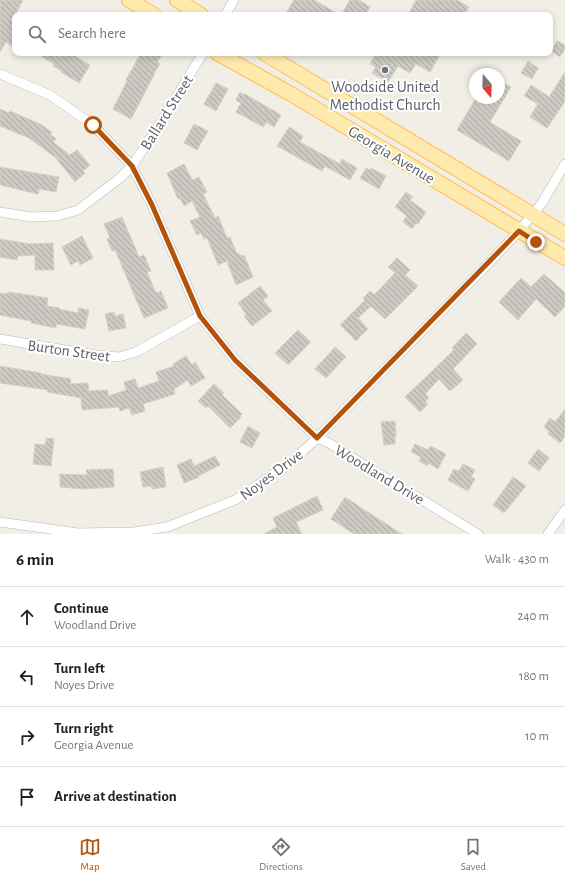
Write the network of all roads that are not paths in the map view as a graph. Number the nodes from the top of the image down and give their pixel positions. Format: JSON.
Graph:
{"nodes":[{"id":1,"x":129,"y":0,"type":"edge"},
{"id":2,"x":176,"y":0,"type":"edge"},
{"id":3,"x":234,"y":0,"type":"edge"},
{"id":4,"x":149,"y":12,"type":"edge"},
{"id":5,"x":196,"y":12,"type":"edge"},
{"id":6,"x":227,"y":12,"type":"edge"},
{"id":7,"x":201,"y":56,"type":"edge"},
{"id":8,"x":222,"y":56,"type":"edge"},
{"id":9,"x":269,"y":56,"type":"edge"},
{"id":10,"x":0,"y":74,"type":"edge"},
{"id":11,"x":565,"y":164,"type":"edge"},
{"id":12,"x":132,"y":166,"type":"junction"},
{"id":13,"x":0,"y":212,"type":"edge"},
{"id":14,"x":533,"y":214,"type":"junction"},
{"id":15,"x":519,"y":231,"type":"junction"},
{"id":16,"x":565,"y":234,"type":"edge"},
{"id":17,"x":565,"y":258,"type":"edge"},
{"id":18,"x":200,"y":316,"type":"junction"},
{"id":19,"x":0,"y":339,"type":"edge"},
{"id":20,"x":317,"y":438,"type":"junction"},
{"id":21,"x":565,"y":510,"type":"edge"},
{"id":22,"x":0,"y":522,"type":"edge"},
{"id":23,"x":478,"y":534,"type":"edge"},
{"id":24,"x":548,"y":534,"type":"edge"}],
"edges":[{"from":1,"to":4,"type":"main road"},
{"from":2,"to":5,"type":"main road"},
{"from":3,"to":6,"type":"street"},
{"from":7,"to":12,"type":"street","name":"Ballard Street"},
{"from":8,"to":15,"type":"main road","name":"Georgia Avenue"},
{"from":9,"to":14,"type":"main road","name":"Georgia Avenue"},
{"from":10,"to":12,"type":"street","name":"Woodland Drive"},
{"from":11,"to":14,"type":"street","name":"Noyes Drive"},
{"from":12,"to":13,"type":"street","name":"Ballard Street"},
{"from":12,"to":18,"type":"street","name":"Woodland Drive"},
{"from":14,"to":15,"type":"street","name":"Noyes Drive"},
{"from":14,"to":16,"type":"main road","name":"Georgia Avenue"},
{"from":15,"to":17,"type":"main road","name":"Georgia Avenue"},
{"from":15,"to":20,"type":"street","name":"Noyes Drive"},
{"from":18,"to":19,"type":"street","name":"Burton Street"},
{"from":18,"to":20,"type":"street","name":"Woodland Drive"},
{"from":20,"to":22,"type":"street","name":"Noyes Drive"},
{"from":20,"to":23,"type":"street","name":"Woodland Drive"},
{"from":21,"to":24,"type":"street"}]}
